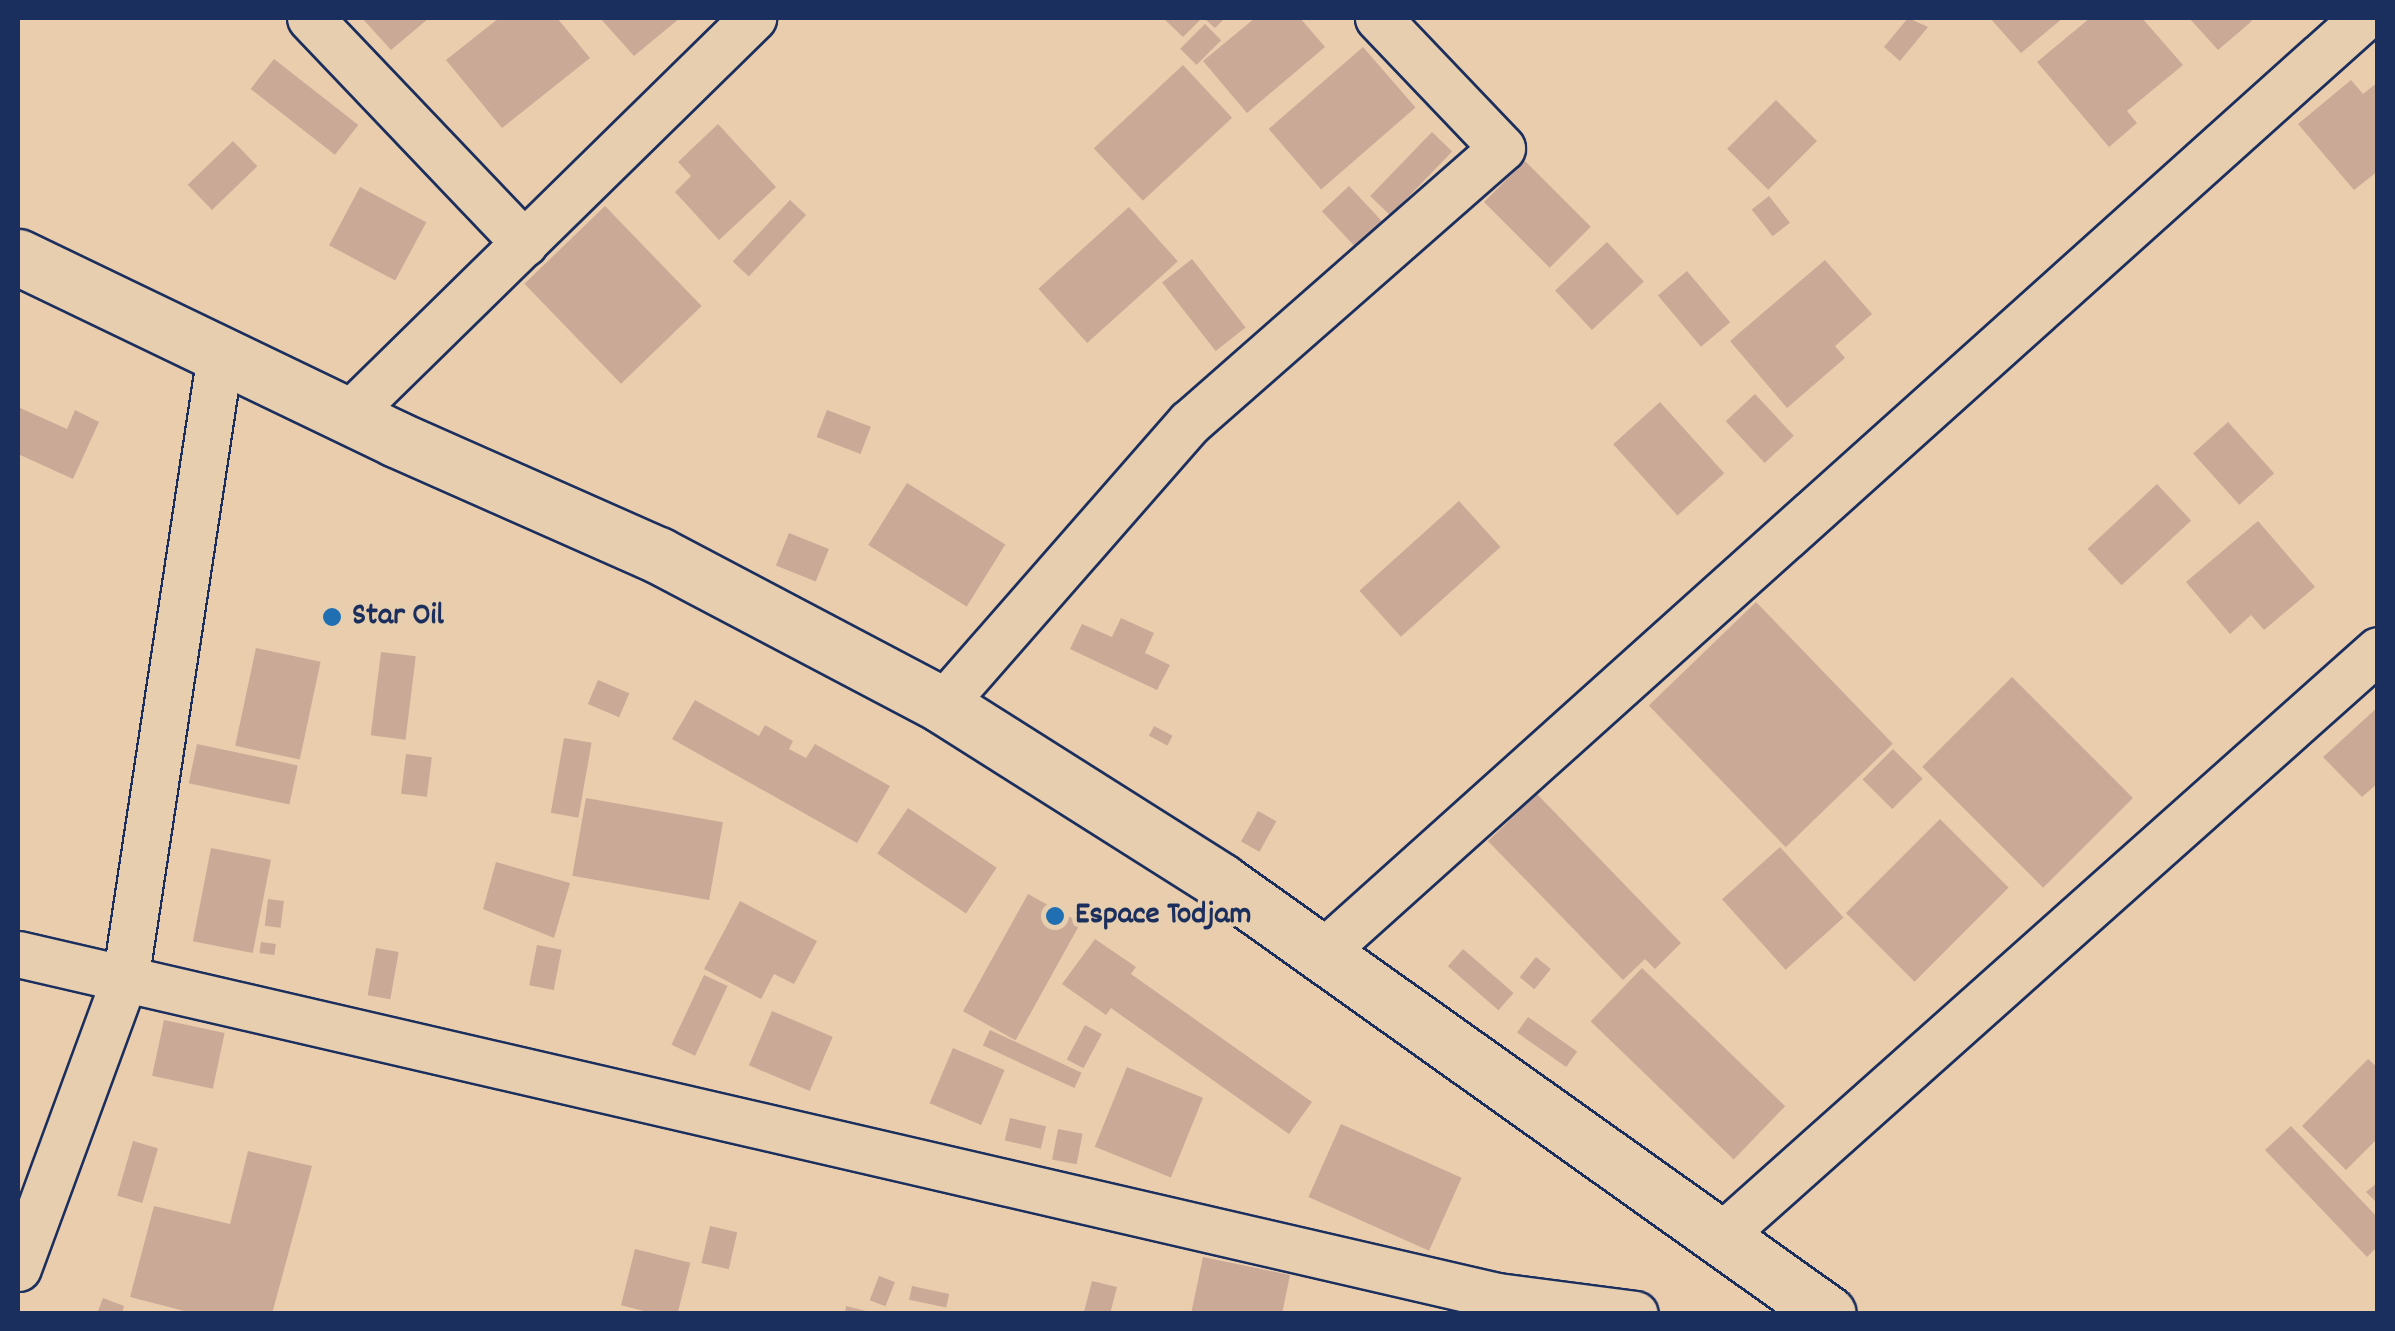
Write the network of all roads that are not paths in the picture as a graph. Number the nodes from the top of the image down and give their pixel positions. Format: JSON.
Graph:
{"nodes":[{"id":1,"x":310,"y":18,"type":"edge"},
{"id":2,"x":753,"y":18,"type":"edge"},
{"id":3,"x":1378,"y":18,"type":"edge"},
{"id":4,"x":2362,"y":18,"type":"edge"},
{"id":5,"x":524,"y":243,"type":"junction"},
{"id":6,"x":18,"y":257,"type":"edge"},
{"id":7,"x":220,"y":354,"type":"junction"},
{"id":8,"x":348,"y":416,"type":"junction"},
{"id":9,"x":2378,"y":650,"type":"edge"},
{"id":10,"x":942,"y":705,"type":"junction"},
{"id":11,"x":1322,"y":952,"type":"junction"},
{"id":12,"x":18,"y":954,"type":"edge"},
{"id":13,"x":126,"y":974,"type":"junction"},
{"id":14,"x":1721,"y":1236,"type":"junction"},
{"id":15,"x":18,"y":1268,"type":"edge"},
{"id":16,"x":1636,"y":1314,"type":"edge"},
{"id":17,"x":1828,"y":1314,"type":"edge"}],
"edges":[{"from":1,"to":5,"type":"street"},
{"from":2,"to":5,"type":"street"},
{"from":3,"to":10,"type":"street"},
{"from":4,"to":11,"type":"street"},
{"from":5,"to":8,"type":"street"},
{"from":6,"to":7,"type":"main road"},
{"from":7,"to":8,"type":"main road"},
{"from":7,"to":13,"type":"street"},
{"from":8,"to":10,"type":"main road"},
{"from":9,"to":14,"type":"street"},
{"from":10,"to":11,"type":"main road"},
{"from":11,"to":14,"type":"main road"},
{"from":12,"to":13,"type":"street"},
{"from":13,"to":15,"type":"street"},
{"from":13,"to":16,"type":"street"},
{"from":14,"to":17,"type":"main road"}]}
